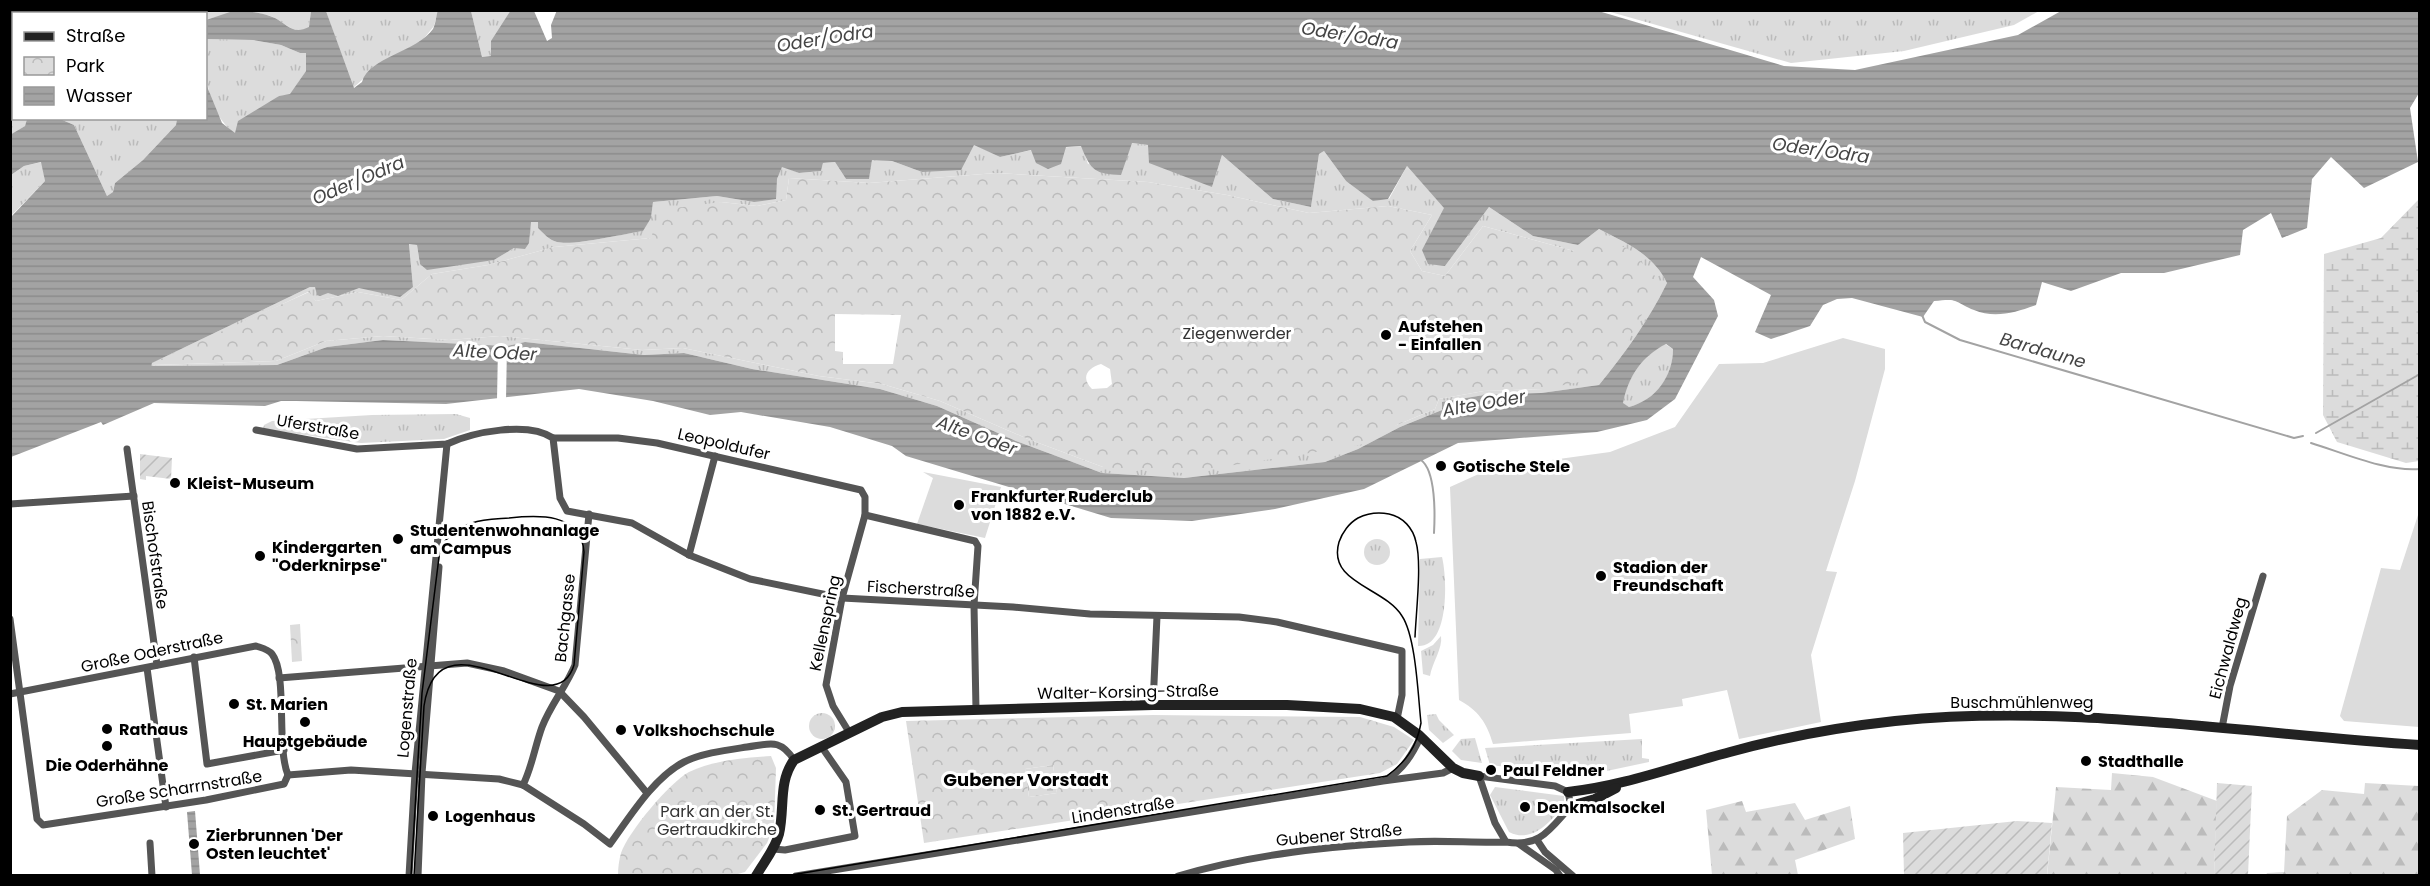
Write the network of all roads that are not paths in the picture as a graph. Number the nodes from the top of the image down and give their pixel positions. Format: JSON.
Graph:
{"nodes":[{"id":1,"x":256,"y":430,"type":"dead end"},
{"id":2,"x":553,"y":438,"type":"junction"},
{"id":3,"x":447,"y":444,"type":"junction"},
{"id":4,"x":127,"y":449,"type":"dead end"},
{"id":5,"x":715,"y":456,"type":"junction"},
{"id":6,"x":134,"y":496,"type":"junction"},
{"id":7,"x":10,"y":504,"type":"edge"},
{"id":8,"x":589,"y":514,"type":"junction"},
{"id":9,"x":865,"y":515,"type":"junction"},
{"id":10,"x":689,"y":555,"type":"junction"},
{"id":11,"x":2263,"y":576,"type":"dead end"},
{"id":12,"x":842,"y":598,"type":"junction"},
{"id":13,"x":974,"y":605,"type":"junction"},
{"id":14,"x":1157,"y":616,"type":"junction"},
{"id":15,"x":10,"y":619,"type":"edge"},
{"id":16,"x":194,"y":657,"type":"junction"},
{"id":17,"x":157,"y":665,"type":"junction"},
{"id":18,"x":428,"y":665,"type":"junction"},
{"id":19,"x":147,"y":668,"type":"junction"},
{"id":20,"x":279,"y":678,"type":"junction"},
{"id":21,"x":559,"y":691,"type":"junction"},
{"id":22,"x":19,"y":692,"type":"junction"},
{"id":23,"x":10,"y":694,"type":"edge"},
{"id":24,"x":1153,"y":705,"type":"junction"},
{"id":25,"x":976,"y":710,"type":"junction"},
{"id":26,"x":1397,"y":719,"type":"junction"},
{"id":27,"x":2222,"y":728,"type":"junction"},
{"id":28,"x":849,"y":732,"type":"junction"},
{"id":29,"x":1421,"y":736,"type":"junction"},
{"id":30,"x":2420,"y":745,"type":"edge"},
{"id":31,"x":821,"y":746,"type":"junction"},
{"id":32,"x":284,"y":750,"type":"junction"},
{"id":33,"x":794,"y":760,"type":"junction"},
{"id":34,"x":1453,"y":768,"type":"junction"},
{"id":35,"x":418,"y":773,"type":"junction"},
{"id":36,"x":288,"y":775,"type":"junction"},
{"id":37,"x":1479,"y":776,"type":"junction"},
{"id":38,"x":1630,"y":780,"type":"junction"},
{"id":39,"x":1383,"y":781,"type":"junction"},
{"id":40,"x":523,"y":785,"type":"junction"},
{"id":41,"x":1568,"y":792,"type":"junction"},
{"id":42,"x":647,"y":793,"type":"junction"},
{"id":43,"x":1571,"y":806,"type":"junction"},
{"id":44,"x":166,"y":807,"type":"junction"},
{"id":45,"x":1537,"y":840,"type":"junction"},
{"id":46,"x":1506,"y":842,"type":"junction"},
{"id":47,"x":150,"y":843,"type":"dead end"},
{"id":48,"x":1519,"y":844,"type":"junction"},
{"id":49,"x":773,"y":849,"type":"junction"},
{"id":50,"x":1565,"y":872,"type":"edge"},
{"id":51,"x":152,"y":876,"type":"edge"},
{"id":52,"x":409,"y":876,"type":"edge"},
{"id":53,"x":418,"y":876,"type":"edge"},
{"id":54,"x":756,"y":876,"type":"edge"},
{"id":55,"x":796,"y":876,"type":"edge"},
{"id":56,"x":1178,"y":876,"type":"edge"},
{"id":57,"x":1560,"y":876,"type":"edge"},
{"id":58,"x":1573,"y":876,"type":"edge"}],
"edges":[{"from":1,"to":3,"type":"street","name":"Uferstraße"},
{"from":2,"to":3,"type":"street"},
{"from":2,"to":5,"type":"street","name":"Leopoldufer"},
{"from":2,"to":8,"type":"street","name":"Fischerstraße"},
{"from":3,"to":18,"type":"street","name":"Logenstraße"},
{"from":4,"to":6,"type":"street","name":"Bischofstraße"},
{"from":5,"to":9,"type":"street","name":"Leopoldufer"},
{"from":5,"to":10,"type":"street"},
{"from":6,"to":7,"type":"street"},
{"from":6,"to":17,"type":"street","name":"Bischofstraße"},
{"from":8,"to":10,"type":"street","name":"Fischerstraße"},
{"from":8,"to":21,"type":"street","name":"Bachgasse"},
{"from":9,"to":12,"type":"street","name":"Kellenspring"},
{"from":9,"to":13,"type":"street"},
{"from":10,"to":12,"type":"street","name":"Fischerstraße"},
{"from":11,"to":27,"type":"street","name":"Eichwaldweg"},
{"from":12,"to":13,"type":"street","name":"Fischerstraße"},
{"from":12,"to":28,"type":"street","name":"Kellenspring"},
{"from":13,"to":14,"type":"street","name":"Fischerstraße"},
{"from":13,"to":25,"type":"street"},
{"from":14,"to":24,"type":"street"},
{"from":14,"to":26,"type":"street","name":"Fischerstraße"},
{"from":15,"to":22,"type":"street"},
{"from":16,"to":17,"type":"street","name":"Große Oderstraße"},
{"from":16,"to":20,"type":"street","name":"Große Oderstraße"},
{"from":16,"to":32,"type":"street"},
{"from":17,"to":19,"type":"street","name":"Große Oderstraße"},
{"from":18,"to":20,"type":"street"},
{"from":18,"to":21,"type":"street"},
{"from":18,"to":35,"type":"street","name":"Logenstraße"},
{"from":19,"to":22,"type":"street","name":"Große Oderstraße"},
{"from":19,"to":44,"type":"street"},
{"from":20,"to":32,"type":"street","name":"Große Oderstraße"},
{"from":21,"to":40,"type":"street","name":"Bachgasse"},
{"from":21,"to":42,"type":"street"},
{"from":22,"to":23,"type":"street","name":"Große Oderstraße"},
{"from":22,"to":44,"type":"street","name":"Große Scharrnstraße"},
{"from":24,"to":25,"type":"street","name":"Walter-Korsing-Straße"},
{"from":24,"to":26,"type":"street","name":"Walter-Korsing-Straße"},
{"from":25,"to":28,"type":"street","name":"Walter-Korsing-Straße"},
{"from":26,"to":29,"type":"street","name":"Walter-Korsing-Straße"},
{"from":27,"to":30,"type":"street","name":"Buschmühlenweg"},
{"from":27,"to":38,"type":"street","name":"Buschmühlenweg"},
{"from":28,"to":31,"type":"street","name":"Walter-Korsing-Straße"},
{"from":29,"to":34,"type":"street","name":"Walter-Korsing-Straße"},
{"from":29,"to":39,"type":"street"},
{"from":31,"to":33,"type":"street","name":"Walter-Korsing-Straße"},
{"from":31,"to":49,"type":"street"},
{"from":32,"to":36,"type":"street","name":"Große Oderstraße"},
{"from":33,"to":42,"type":"street"},
{"from":33,"to":49,"type":"street"},
{"from":34,"to":37,"type":"street"},
{"from":34,"to":39,"type":"street","name":"Lindenstraße"},
{"from":35,"to":36,"type":"street","name":"Große Scharrnstraße"},
{"from":35,"to":40,"type":"street","name":"Große Scharrnstraße"},
{"from":35,"to":52,"type":"street","name":"Logenstraße"},
{"from":35,"to":53,"type":"street","name":"Logenstraße"},
{"from":36,"to":44,"type":"street","name":"Große Scharrnstraße"},
{"from":37,"to":41,"type":"street"},
{"from":37,"to":46,"type":"street"},
{"from":38,"to":41,"type":"street","name":"Buschmühlenweg"},
{"from":38,"to":43,"type":"street","name":"Buschmühlenweg"},
{"from":39,"to":55,"type":"street","name":"Lindenstraße"},
{"from":40,"to":42,"type":"street"},
{"from":41,"to":43,"type":"street"},
{"from":43,"to":45,"type":"street"},
{"from":45,"to":48,"type":"street"},
{"from":45,"to":50,"type":"street"},
{"from":46,"to":48,"type":"street","name":"Gubener Straße"},
{"from":46,"to":56,"type":"street","name":"Gubener Straße"},
{"from":47,"to":51,"type":"street"},
{"from":48,"to":57,"type":"street"},
{"from":49,"to":54,"type":"street"},
{"from":50,"to":58,"type":"street"}]}
